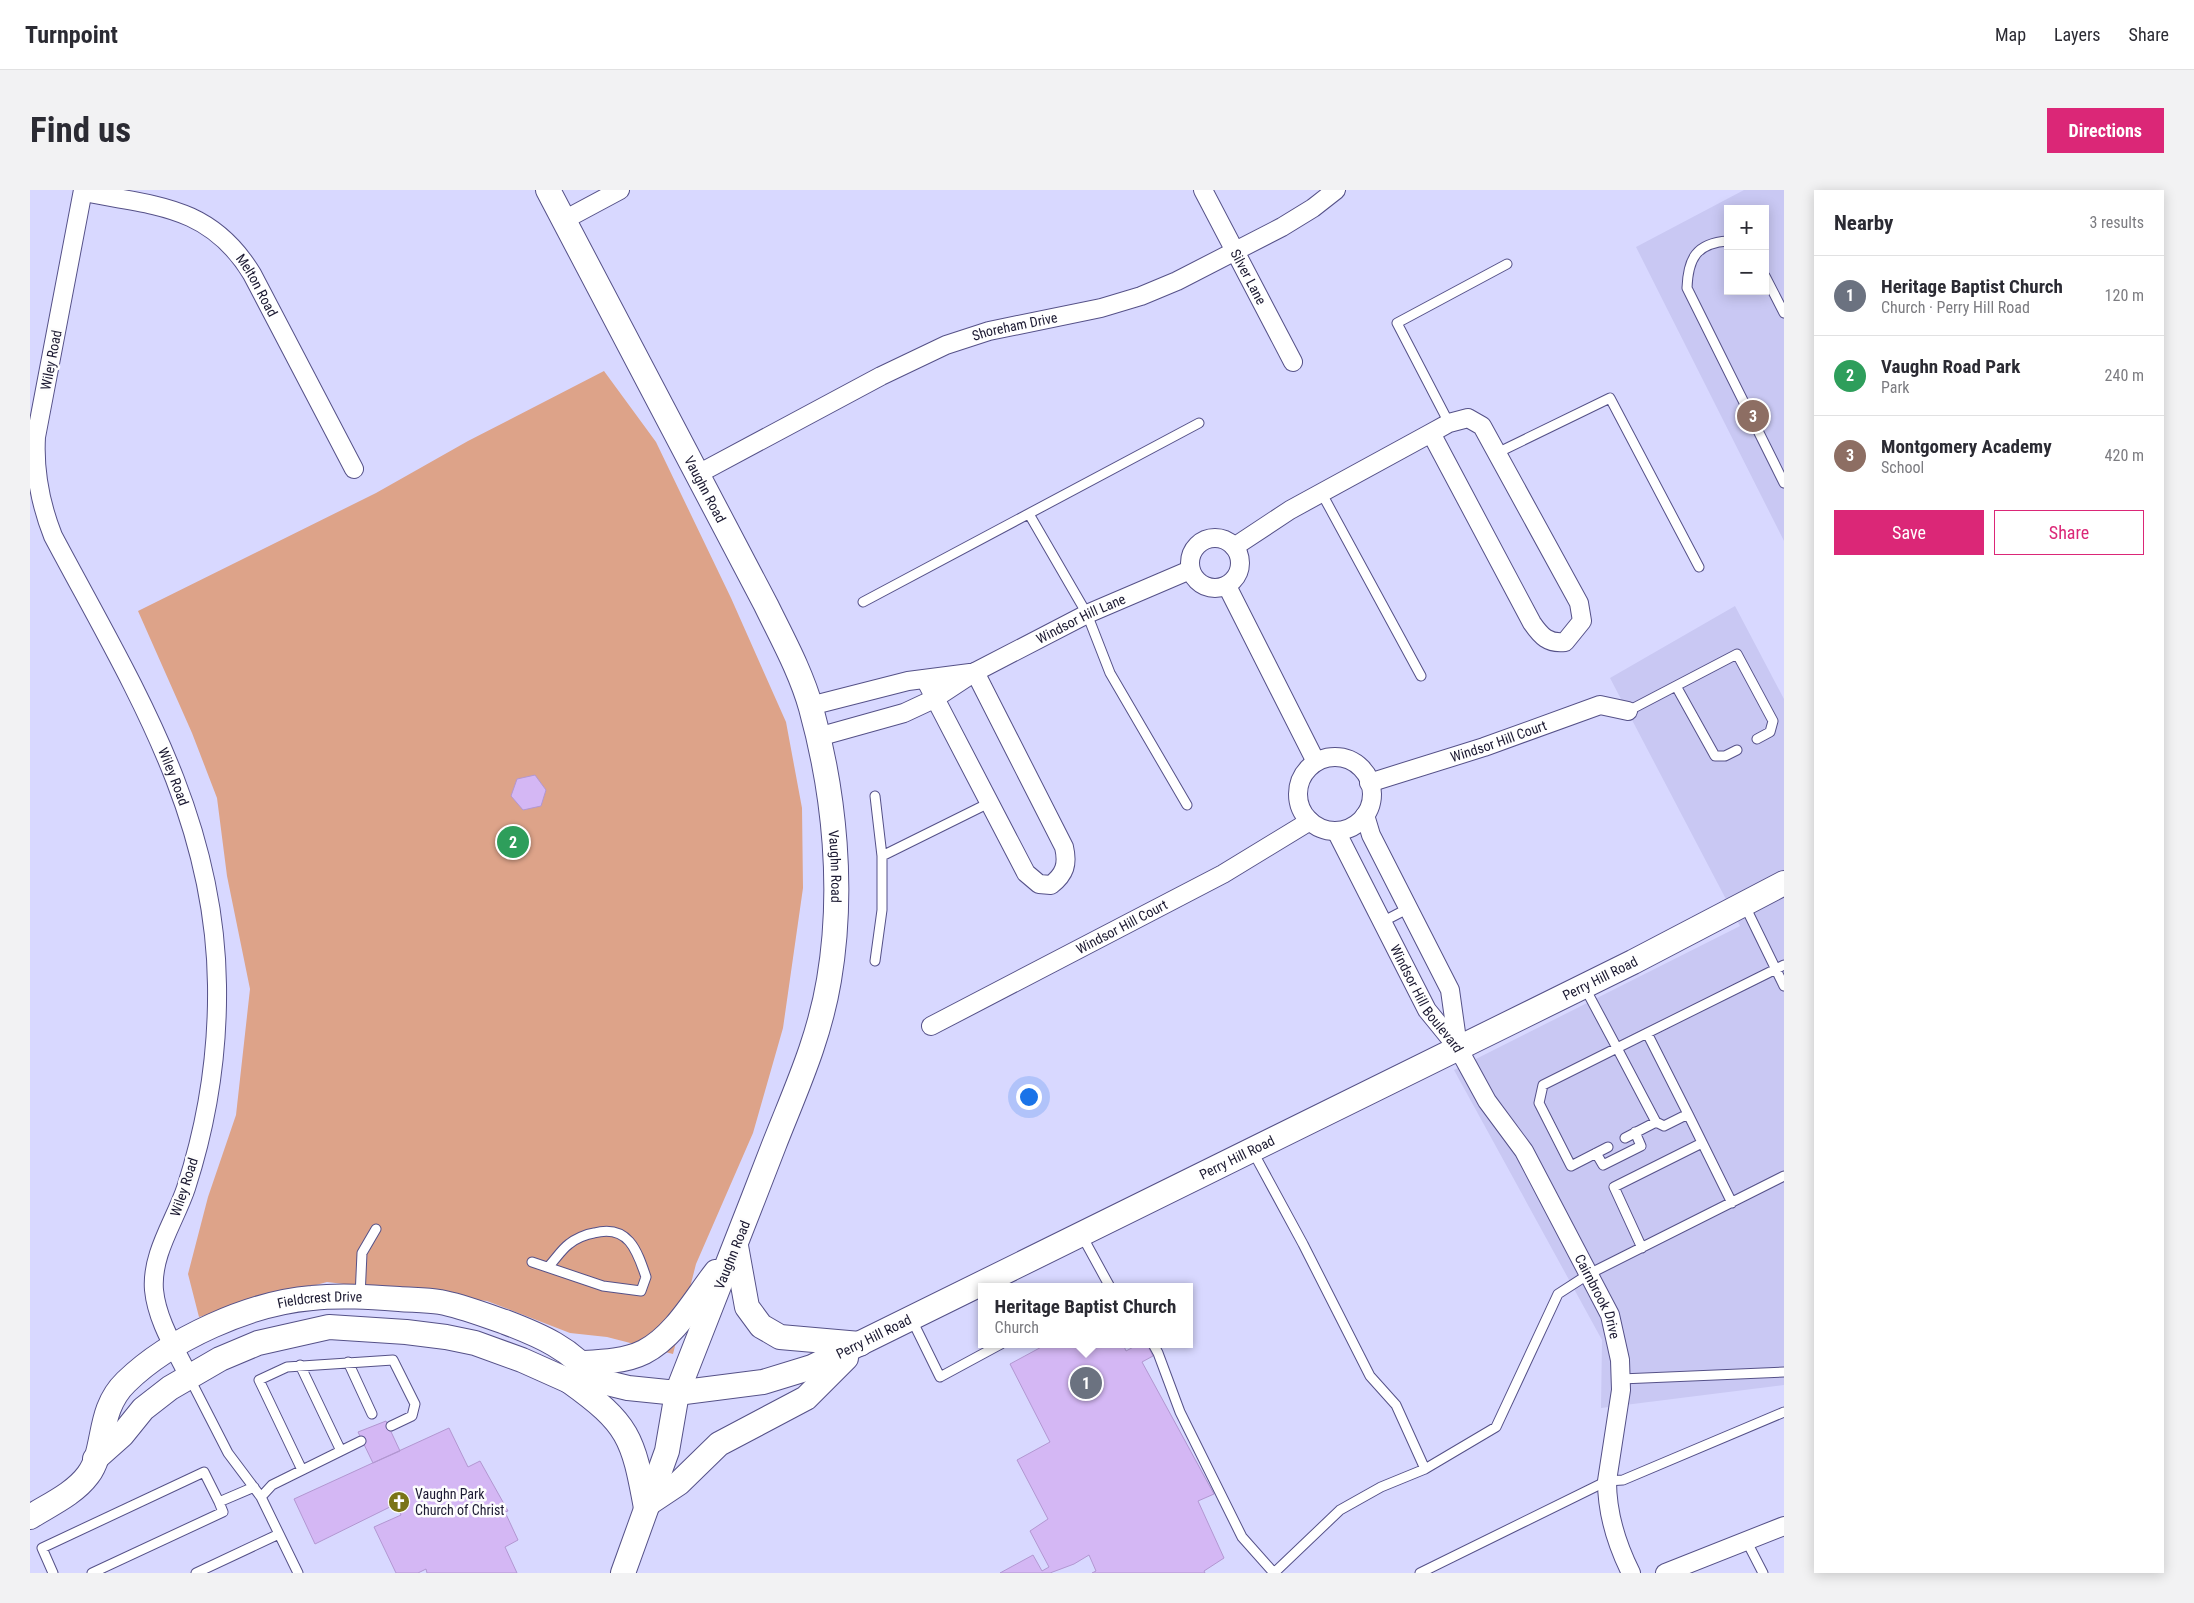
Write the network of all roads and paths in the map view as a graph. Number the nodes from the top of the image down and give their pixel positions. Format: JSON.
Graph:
{"nodes":[{"id":1,"x":548,"y":190,"type":"edge"},
{"id":2,"x":620,"y":190,"type":"edge"},
{"id":3,"x":1203,"y":190,"type":"edge"},
{"id":4,"x":1336,"y":190,"type":"edge"},
{"id":5,"x":83,"y":191,"type":"edge"},
{"id":6,"x":564,"y":220,"type":"junction"},
{"id":7,"x":1724,"y":241,"type":"edge"},
{"id":8,"x":1235,"y":251,"type":"junction"},
{"id":9,"x":1506,"y":264,"type":"dead end"},
{"id":10,"x":1769,"y":283,"type":"edge"},
{"id":11,"x":1783,"y":309,"type":"edge"},
{"id":12,"x":1294,"y":362,"type":"dead end"},
{"id":13,"x":1199,"y":423,"type":"dead end"},
{"id":14,"x":1449,"y":423,"type":"junction"},
{"id":15,"x":1431,"y":433,"type":"junction"},
{"id":16,"x":1497,"y":453,"type":"junction"},
{"id":17,"x":354,"y":470,"type":"dead end"},
{"id":18,"x":698,"y":474,"type":"junction"},
{"id":19,"x":34,"y":482,"type":"edge"},
{"id":20,"x":1784,"y":483,"type":"edge"},
{"id":21,"x":1322,"y":492,"type":"junction"},
{"id":22,"x":1029,"y":514,"type":"junction"},
{"id":23,"x":1234,"y":547,"type":"junction"},
{"id":24,"x":1699,"y":567,"type":"dead end"},
{"id":25,"x":1190,"y":570,"type":"junction"},
{"id":26,"x":1227,"y":586,"type":"junction"},
{"id":27,"x":863,"y":602,"type":"dead end"},
{"id":28,"x":1087,"y":614,"type":"junction"},
{"id":29,"x":975,"y":672,"type":"junction"},
{"id":30,"x":1421,"y":676,"type":"dead end"},
{"id":31,"x":925,"y":679,"type":"junction"},
{"id":32,"x":1676,"y":686,"type":"junction"},
{"id":33,"x":934,"y":698,"type":"junction"},
{"id":34,"x":810,"y":706,"type":"junction"},
{"id":35,"x":1628,"y":711,"type":"joint"},
{"id":36,"x":818,"y":738,"type":"junction"},
{"id":37,"x":1757,"y":738,"type":"dead end"},
{"id":38,"x":1737,"y":750,"type":"dead end"},
{"id":39,"x":1316,"y":762,"type":"junction"},
{"id":40,"x":1370,"y":783,"type":"junction"},
{"id":41,"x":875,"y":796,"type":"dead end"},
{"id":42,"x":989,"y":803,"type":"junction"},
{"id":43,"x":1187,"y":805,"type":"dead end"},
{"id":44,"x":1365,"y":815,"type":"junction"},
{"id":45,"x":1310,"y":821,"type":"junction"},
{"id":46,"x":1336,"y":831,"type":"junction"},
{"id":47,"x":882,"y":856,"type":"junction"},
{"id":48,"x":1784,"y":883,"type":"edge"},
{"id":49,"x":1744,"y":904,"type":"junction"},
{"id":50,"x":1409,"y":908,"type":"junction"},
{"id":51,"x":1382,"y":922,"type":"junction"},
{"id":52,"x":875,"y":961,"type":"dead end"},
{"id":53,"x":1780,"y":967,"type":"edge"},
{"id":54,"x":1584,"y":986,"type":"junction"},
{"id":55,"x":1784,"y":986,"type":"edge"},
{"id":56,"x":931,"y":1026,"type":"dead end"},
{"id":57,"x":1647,"y":1033,"type":"junction"},
{"id":58,"x":1458,"y":1048,"type":"junction"},
{"id":59,"x":1617,"y":1048,"type":"junction"},
{"id":60,"x":1688,"y":1114,"type":"junction"},
{"id":61,"x":1656,"y":1122,"type":"junction"},
{"id":62,"x":1635,"y":1132,"type":"junction"},
{"id":63,"x":1625,"y":1138,"type":"dead end"},
{"id":64,"x":1702,"y":1143,"type":"junction"},
{"id":65,"x":1608,"y":1147,"type":"dead end"},
{"id":66,"x":1252,"y":1150,"type":"junction"},
{"id":67,"x":1596,"y":1153,"type":"junction"},
{"id":68,"x":1784,"y":1176,"type":"edge"},
{"id":69,"x":1732,"y":1203,"type":"junction"},
{"id":70,"x":376,"y":1229,"type":"dead end"},
{"id":71,"x":1081,"y":1234,"type":"junction"},
{"id":72,"x":735,"y":1248,"type":"junction"},
{"id":73,"x":1642,"y":1248,"type":"junction"},
{"id":74,"x":532,"y":1262,"type":"dead end"},
{"id":75,"x":548,"y":1267,"type":"junction"},
{"id":76,"x":1590,"y":1274,"type":"junction"},
{"id":77,"x":982,"y":1283,"type":"edge"},
{"id":78,"x":1108,"y":1283,"type":"edge"},
{"id":79,"x":978,"y":1285,"type":"edge"},
{"id":80,"x":360,"y":1297,"type":"junction"},
{"id":81,"x":481,"y":1314,"type":"junction"},
{"id":82,"x":911,"y":1318,"type":"junction"},
{"id":83,"x":359,"y":1328,"type":"junction"},
{"id":84,"x":475,"y":1343,"type":"junction"},
{"id":85,"x":860,"y":1344,"type":"junction"},
{"id":86,"x":174,"y":1346,"type":"junction"},
{"id":87,"x":994,"y":1348,"type":"edge"},
{"id":88,"x":1155,"y":1348,"type":"edge"},
{"id":89,"x":348,"y":1362,"type":"junction"},
{"id":90,"x":300,"y":1365,"type":"junction"},
{"id":91,"x":1784,"y":1372,"type":"edge"},
{"id":92,"x":583,"y":1375,"type":"junction"},
{"id":93,"x":189,"y":1377,"type":"junction"},
{"id":94,"x":1621,"y":1379,"type":"junction"},
{"id":95,"x":677,"y":1393,"type":"junction"},
{"id":96,"x":1784,"y":1412,"type":"edge"},
{"id":97,"x":372,"y":1414,"type":"dead end"},
{"id":98,"x":392,"y":1426,"type":"dead end"},
{"id":99,"x":361,"y":1441,"type":"dead end"},
{"id":100,"x":341,"y":1451,"type":"junction"},
{"id":101,"x":95,"y":1459,"type":"junction"},
{"id":102,"x":1425,"y":1469,"type":"junction"},
{"id":103,"x":302,"y":1470,"type":"junction"},
{"id":104,"x":1607,"y":1481,"type":"junction"},
{"id":105,"x":254,"y":1487,"type":"junction"},
{"id":106,"x":262,"y":1497,"type":"junction"},
{"id":107,"x":219,"y":1502,"type":"junction"},
{"id":108,"x":648,"y":1506,"type":"junction"},
{"id":109,"x":30,"y":1517,"type":"edge"},
{"id":110,"x":1784,"y":1526,"type":"edge"},
{"id":111,"x":279,"y":1534,"type":"junction"},
{"id":112,"x":1747,"y":1542,"type":"junction"},
{"id":113,"x":53,"y":1573,"type":"edge"},
{"id":114,"x":92,"y":1573,"type":"edge"},
{"id":115,"x":196,"y":1573,"type":"edge"},
{"id":116,"x":298,"y":1573,"type":"edge"},
{"id":117,"x":623,"y":1573,"type":"edge"},
{"id":118,"x":1420,"y":1573,"type":"edge"},
{"id":119,"x":1631,"y":1573,"type":"edge"},
{"id":120,"x":1665,"y":1573,"type":"edge"},
{"id":121,"x":1763,"y":1573,"type":"edge"}],
"edges":[{"from":1,"to":6,"type":"main road","name":"Vaughn Road"},
{"from":2,"to":6,"type":"street"},
{"from":3,"to":8,"type":"street","name":"Silver Lane"},
{"from":4,"to":8,"type":"street","name":"Shoreham Drive"},
{"from":5,"to":17,"type":"street","name":"Melton Road"},
{"from":5,"to":19,"type":"street","name":"Wiley Road"},
{"from":6,"to":18,"type":"main road","name":"Vaughn Road"},
{"from":7,"to":20,"type":"lane"},
{"from":8,"to":12,"type":"street","name":"Silver Lane"},
{"from":8,"to":18,"type":"street","name":"Shoreham Drive"},
{"from":9,"to":14,"type":"lane"},
{"from":10,"to":11,"type":"lane"},
{"from":13,"to":22,"type":"lane"},
{"from":14,"to":15,"type":"street"},
{"from":14,"to":16,"type":"street"},
{"from":15,"to":16,"type":"street"},
{"from":15,"to":21,"type":"street"},
{"from":16,"to":24,"type":"lane"},
{"from":18,"to":34,"type":"main road","name":"Vaughn Road"},
{"from":19,"to":86,"type":"street","name":"Wiley Road"},
{"from":21,"to":23,"type":"street"},
{"from":21,"to":30,"type":"lane"},
{"from":22,"to":27,"type":"lane"},
{"from":22,"to":28,"type":"lane"},
{"from":23,"to":25,"type":"street"},
{"from":23,"to":26,"type":"street"},
{"from":25,"to":26,"type":"street"},
{"from":25,"to":28,"type":"street","name":"Windsor Hill Lane"},
{"from":26,"to":39,"type":"street"},
{"from":28,"to":29,"type":"street","name":"Windsor Hill Lane"},
{"from":28,"to":43,"type":"lane"},
{"from":29,"to":31,"type":"street","name":"Windsor Hill Lane"},
{"from":29,"to":33,"type":"street","name":"Windsor Hill Lane"},
{"from":29,"to":42,"type":"street"},
{"from":31,"to":33,"type":"street"},
{"from":31,"to":34,"type":"street","name":"Windsor Hill Lane"},
{"from":32,"to":35,"type":"lane"},
{"from":32,"to":37,"type":"lane"},
{"from":32,"to":38,"type":"lane"},
{"from":33,"to":36,"type":"street","name":"Windsor Hill Lane"},
{"from":33,"to":42,"type":"street"},
{"from":34,"to":36,"type":"main road","name":"Vaughn Road"},
{"from":35,"to":40,"type":"street","name":"Windsor Hill Court"},
{"from":36,"to":72,"type":"main road","name":"Vaughn Road"},
{"from":39,"to":40,"type":"street"},
{"from":39,"to":45,"type":"street"},
{"from":40,"to":44,"type":"street"},
{"from":41,"to":47,"type":"lane"},
{"from":42,"to":47,"type":"lane"},
{"from":44,"to":46,"type":"street"},
{"from":44,"to":50,"type":"street","name":"Windsor Hill Boulevard"},
{"from":45,"to":46,"type":"street"},
{"from":45,"to":56,"type":"street","name":"Windsor Hill Court"},
{"from":46,"to":51,"type":"street","name":"Windsor Hill Boulevard"},
{"from":47,"to":52,"type":"lane"},
{"from":48,"to":49,"type":"main road","name":"Perry Hill Road"},
{"from":49,"to":53,"type":"lane"},
{"from":49,"to":54,"type":"main road","name":"Perry Hill Road"},
{"from":50,"to":51,"type":"lane"},
{"from":50,"to":58,"type":"street","name":"Windsor Hill Boulevard"},
{"from":51,"to":58,"type":"street","name":"Windsor Hill Boulevard"},
{"from":53,"to":55,"type":"lane"},
{"from":53,"to":57,"type":"lane"},
{"from":54,"to":58,"type":"main road","name":"Perry Hill Road"},
{"from":54,"to":59,"type":"lane"},
{"from":57,"to":59,"type":"lane"},
{"from":57,"to":60,"type":"lane"},
{"from":58,"to":66,"type":"main road","name":"Perry Hill Road"},
{"from":58,"to":76,"type":"street","name":"Cairnbrook Drive"},
{"from":59,"to":61,"type":"lane"},
{"from":59,"to":67,"type":"lane"},
{"from":60,"to":61,"type":"lane"},
{"from":60,"to":64,"type":"lane"},
{"from":61,"to":62,"type":"lane"},
{"from":62,"to":63,"type":"lane"},
{"from":62,"to":67,"type":"lane"},
{"from":64,"to":69,"type":"lane"},
{"from":64,"to":73,"type":"lane"},
{"from":65,"to":67,"type":"lane"},
{"from":66,"to":71,"type":"main road","name":"Perry Hill Road"},
{"from":66,"to":102,"type":"lane"},
{"from":68,"to":69,"type":"lane"},
{"from":69,"to":73,"type":"lane"},
{"from":70,"to":80,"type":"lane"},
{"from":71,"to":77,"type":"main road","name":"Perry Hill Road"},
{"from":71,"to":78,"type":"lane"},
{"from":72,"to":85,"type":"main road"},
{"from":72,"to":92,"type":"main road"},
{"from":72,"to":95,"type":"main road","name":"Vaughn Road"},
{"from":73,"to":76,"type":"lane"},
{"from":74,"to":75,"type":"lane"},
{"from":75,"to":75,"type":"lane"},
{"from":76,"to":94,"type":"street","name":"Cairnbrook Drive"},
{"from":76,"to":102,"type":"lane"},
{"from":79,"to":82,"type":"main road","name":"Perry Hill Road"},
{"from":80,"to":81,"type":"main road","name":"Fieldcrest Drive"},
{"from":80,"to":83,"type":"main road"},
{"from":80,"to":86,"type":"main road","name":"Fieldcrest Drive"},
{"from":81,"to":84,"type":"main road"},
{"from":81,"to":92,"type":"main road","name":"Fieldcrest Drive"},
{"from":82,"to":85,"type":"main road","name":"Perry Hill Road"},
{"from":82,"to":87,"type":"lane"},
{"from":83,"to":84,"type":"main road","name":"Fieldcrest Drive"},
{"from":83,"to":93,"type":"main road","name":"Fieldcrest Drive"},
{"from":84,"to":92,"type":"main road","name":"Fieldcrest Drive"},
{"from":85,"to":95,"type":"main road","name":"Perry Hill Road"},
{"from":85,"to":108,"type":"main road"},
{"from":86,"to":93,"type":"street","name":"Wiley Road"},
{"from":86,"to":101,"type":"main road","name":"Fieldcrest Drive"},
{"from":88,"to":102,"type":"lane"},
{"from":89,"to":90,"type":"lane"},
{"from":89,"to":97,"type":"lane"},
{"from":89,"to":98,"type":"lane"},
{"from":90,"to":100,"type":"lane"},
{"from":90,"to":103,"type":"lane"},
{"from":91,"to":94,"type":"lane"},
{"from":92,"to":95,"type":"main road","name":"Fieldcrest Drive"},
{"from":92,"to":108,"type":"main road"},
{"from":93,"to":101,"type":"main road","name":"Fieldcrest Drive"},
{"from":93,"to":105,"type":"lane"},
{"from":94,"to":104,"type":"street","name":"Cairnbrook Drive"},
{"from":95,"to":108,"type":"main road","name":"Vaughn Road"},
{"from":96,"to":104,"type":"lane"},
{"from":99,"to":100,"type":"lane"},
{"from":100,"to":103,"type":"lane"},
{"from":101,"to":109,"type":"main road","name":"Fieldcrest Drive"},
{"from":103,"to":106,"type":"lane"},
{"from":104,"to":118,"type":"lane"},
{"from":104,"to":119,"type":"street","name":"Cairnbrook Drive"},
{"from":105,"to":106,"type":"lane"},
{"from":105,"to":107,"type":"lane"},
{"from":106,"to":111,"type":"lane"},
{"from":107,"to":113,"type":"lane"},
{"from":107,"to":114,"type":"lane"},
{"from":108,"to":117,"type":"main road","name":"Vaughn Road"},
{"from":110,"to":112,"type":"street"},
{"from":111,"to":115,"type":"lane"},
{"from":111,"to":116,"type":"lane"},
{"from":112,"to":120,"type":"street"},
{"from":112,"to":121,"type":"lane"}]}
